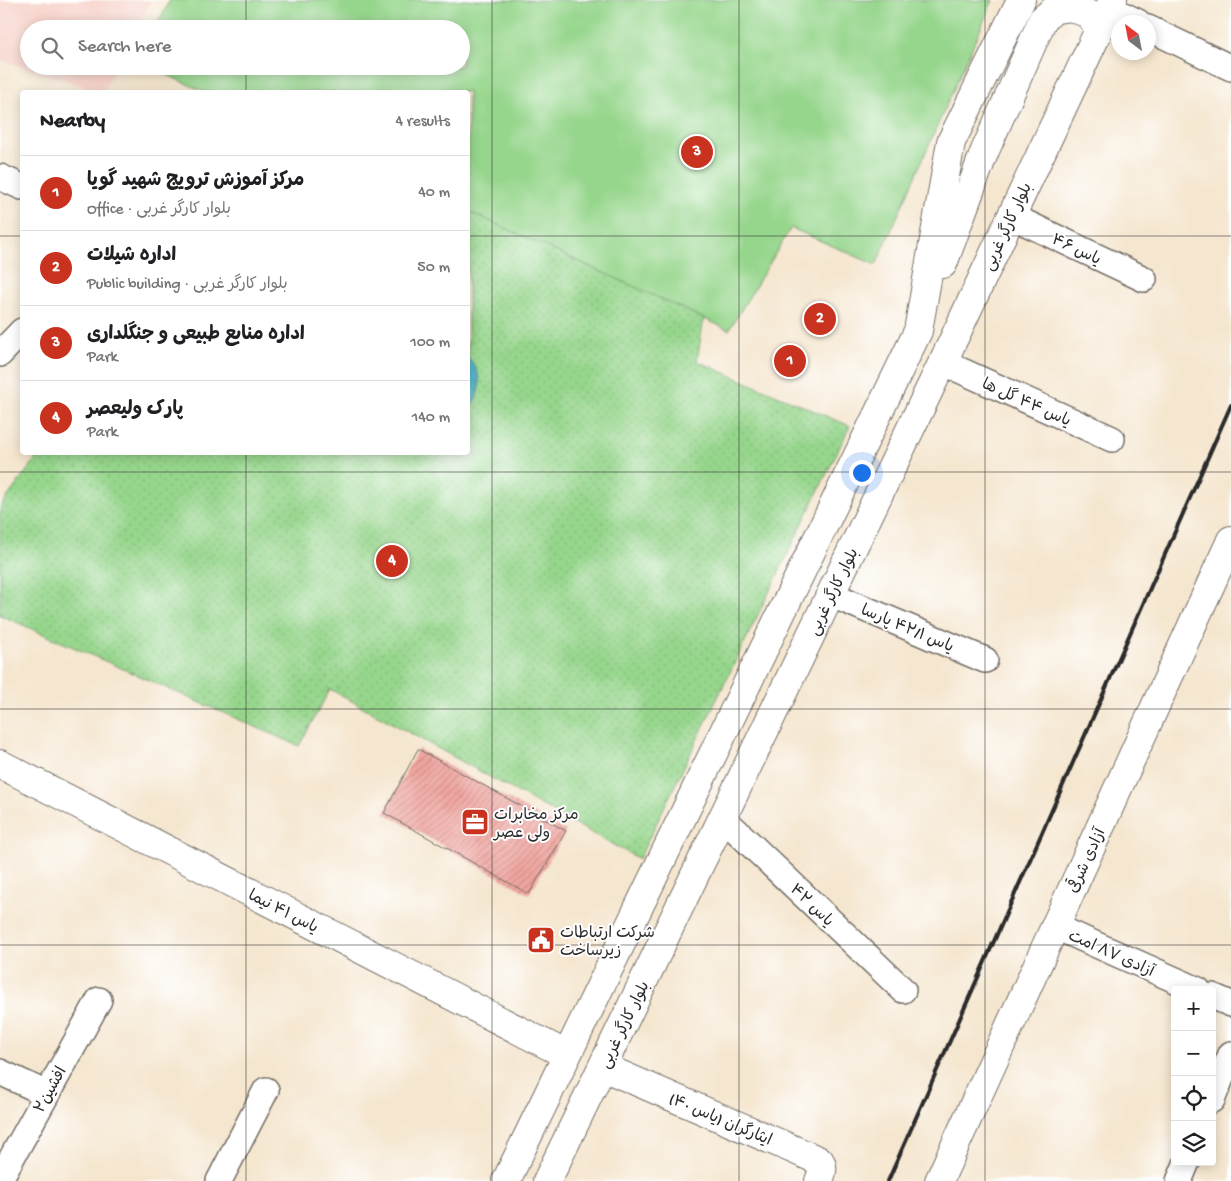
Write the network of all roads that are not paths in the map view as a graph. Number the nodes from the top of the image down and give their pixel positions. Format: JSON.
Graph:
{"nodes":[{"id":1,"x":1021,"y":0,"type":"edge"},
{"id":2,"x":1107,"y":12,"type":"edge"},
{"id":3,"x":1156,"y":32,"type":"edge"},
{"id":4,"x":1231,"y":68,"type":"edge"},
{"id":5,"x":0,"y":177,"type":"edge"},
{"id":6,"x":20,"y":186,"type":"edge"},
{"id":7,"x":1011,"y":216,"type":"junction"},
{"id":8,"x":1144,"y":279,"type":"dead end"},
{"id":9,"x":918,"y":331,"type":"junction"},
{"id":10,"x":20,"y":332,"type":"edge"},
{"id":11,"x":0,"y":354,"type":"edge"},
{"id":12,"x":942,"y":362,"type":"junction"},
{"id":13,"x":1112,"y":439,"type":"dead end"},
{"id":14,"x":1231,"y":540,"type":"edge"},
{"id":15,"x":830,"y":594,"type":"junction"},
{"id":16,"x":985,"y":660,"type":"dead end"},
{"id":17,"x":0,"y":764,"type":"edge"},
{"id":18,"x":723,"y":818,"type":"junction"},
{"id":19,"x":1054,"y":926,"type":"junction"},
{"id":20,"x":1189,"y":986,"type":"edge"},
{"id":21,"x":903,"y":990,"type":"dead end"},
{"id":22,"x":1216,"y":998,"type":"edge"},
{"id":23,"x":99,"y":1000,"type":"dead end"},
{"id":24,"x":1231,"y":1004,"type":"edge"},
{"id":25,"x":1231,"y":1054,"type":"edge"},
{"id":26,"x":567,"y":1055,"type":"junction"},
{"id":27,"x":603,"y":1067,"type":"junction"},
{"id":28,"x":0,"y":1072,"type":"edge"},
{"id":29,"x":266,"y":1090,"type":"dead end"},
{"id":30,"x":1216,"y":1090,"type":"edge"},
{"id":31,"x":47,"y":1094,"type":"junction"},
{"id":32,"x":1185,"y":1166,"type":"edge"},
{"id":33,"x":0,"y":1179,"type":"edge"},
{"id":34,"x":219,"y":1181,"type":"edge"},
{"id":35,"x":506,"y":1181,"type":"edge"},
{"id":36,"x":548,"y":1181,"type":"edge"},
{"id":37,"x":819,"y":1181,"type":"edge"},
{"id":38,"x":939,"y":1181,"type":"edge"},
{"id":39,"x":1179,"y":1181,"type":"edge"}],
"edges":[{"from":1,"to":9,"type":"main road"},
{"from":2,"to":7,"type":"main road","name":"بلوار کارگر غربی"},
{"from":2,"to":9,"type":"main road"},
{"from":3,"to":4,"type":"street"},
{"from":5,"to":6,"type":"street"},
{"from":7,"to":8,"type":"street","name":"یاس ۴۶"},
{"from":7,"to":12,"type":"main road","name":"بلوار کارگر غربی"},
{"from":9,"to":26,"type":"main road"},
{"from":10,"to":11,"type":"street"},
{"from":12,"to":13,"type":"street","name":"یاس ۴۴ گل ها"},
{"from":12,"to":15,"type":"main road","name":"بلوار کارگر غربی"},
{"from":14,"to":19,"type":"main road","name":"آزادی شرقی"},
{"from":15,"to":16,"type":"street","name":"یاس ۴۲/۱ پارسا"},
{"from":15,"to":18,"type":"main road","name":"بلوار کارگر غربی"},
{"from":17,"to":26,"type":"main road","name":"یاس ۴۱ نیما"},
{"from":18,"to":21,"type":"street","name":"یاس ۴۲"},
{"from":18,"to":27,"type":"main road","name":"بلوار کارگر غربی"},
{"from":19,"to":20,"type":"street","name":"آزادی ۸۷ امت"},
{"from":19,"to":38,"type":"main road","name":"آزادی شرقی"},
{"from":22,"to":24,"type":"street"},
{"from":23,"to":31,"type":"street","name":"افشین۲"},
{"from":25,"to":30,"type":"street"},
{"from":26,"to":35,"type":"main road"},
{"from":27,"to":36,"type":"main road","name":"بلوار کارگر غربی"},
{"from":27,"to":37,"type":"main road","name":"ایثارگران (یاس ۴۰)"},
{"from":28,"to":31,"type":"street"},
{"from":29,"to":34,"type":"street"},
{"from":31,"to":33,"type":"street","name":"افشین۲"},
{"from":32,"to":39,"type":"street"}]}
